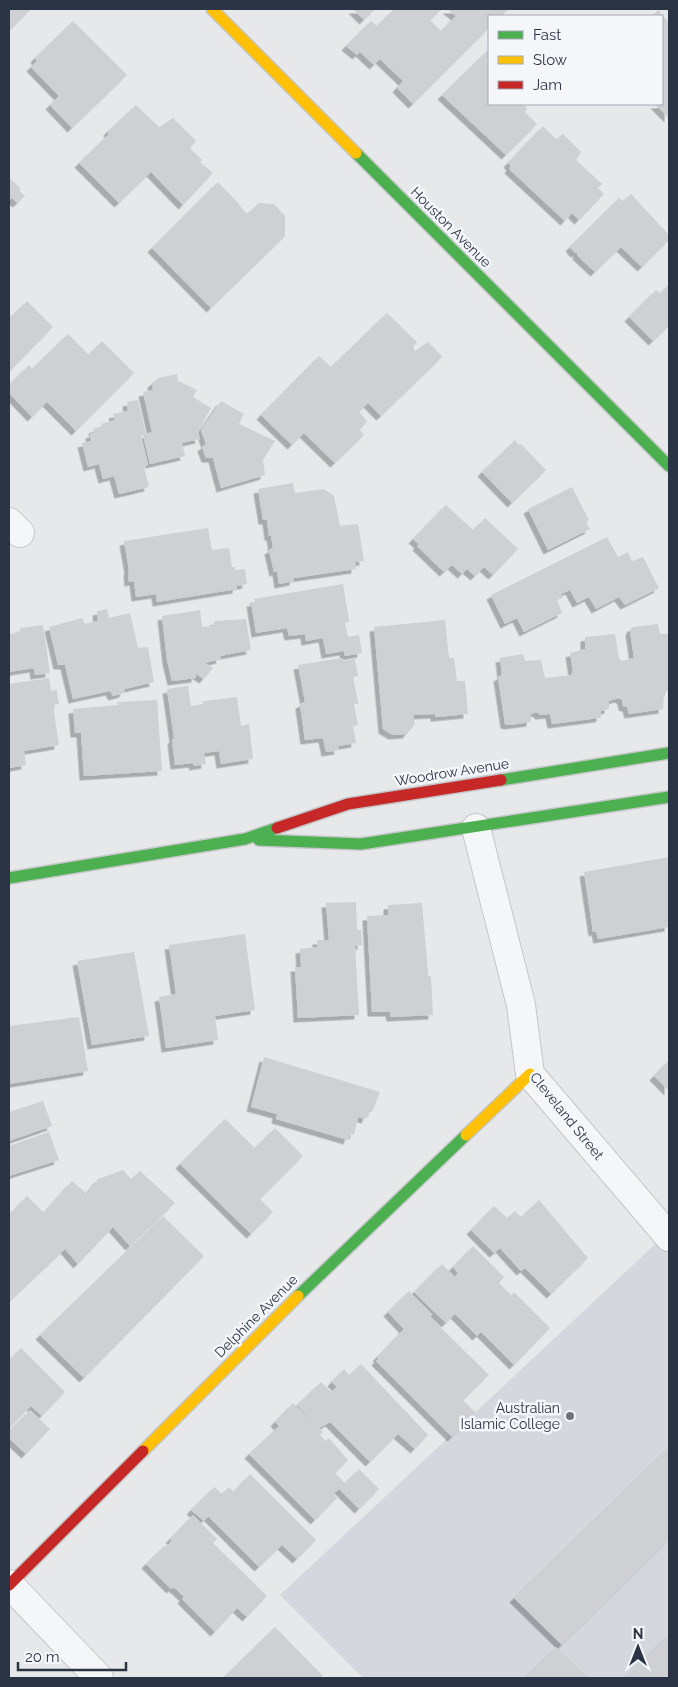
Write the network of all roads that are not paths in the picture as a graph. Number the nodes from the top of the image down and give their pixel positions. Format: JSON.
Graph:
{"nodes":[{"id":1,"x":212,"y":9,"type":"edge"},
{"id":2,"x":669,"y":466,"type":"edge"},
{"id":3,"x":669,"y":753,"type":"edge"},
{"id":4,"x":669,"y":797,"type":"edge"},
{"id":5,"x":476,"y":828,"type":"junction"},
{"id":6,"x":244,"y":839,"type":"junction"},
{"id":7,"x":9,"y":878,"type":"edge"},
{"id":8,"x":530,"y":1074,"type":"junction"},
{"id":9,"x":669,"y":1237,"type":"edge"},
{"id":10,"x":9,"y":1585,"type":"edge"},
{"id":11,"x":99,"y":1678,"type":"edge"}],
"edges":[{"from":1,"to":2,"type":"street","name":"Houston Avenue"},
{"from":3,"to":6,"type":"street","name":"Woodrow Avenue"},
{"from":4,"to":5,"type":"street","name":"Woodrow Avenue"},
{"from":5,"to":6,"type":"street","name":"Woodrow Avenue"},
{"from":5,"to":8,"type":"street","name":"Cleveland Street"},
{"from":6,"to":7,"type":"street","name":"Woodrow Avenue"},
{"from":8,"to":9,"type":"street","name":"Cleveland Street"},
{"from":8,"to":10,"type":"street","name":"Delphine Avenue"},
{"from":10,"to":11,"type":"street"}]}
